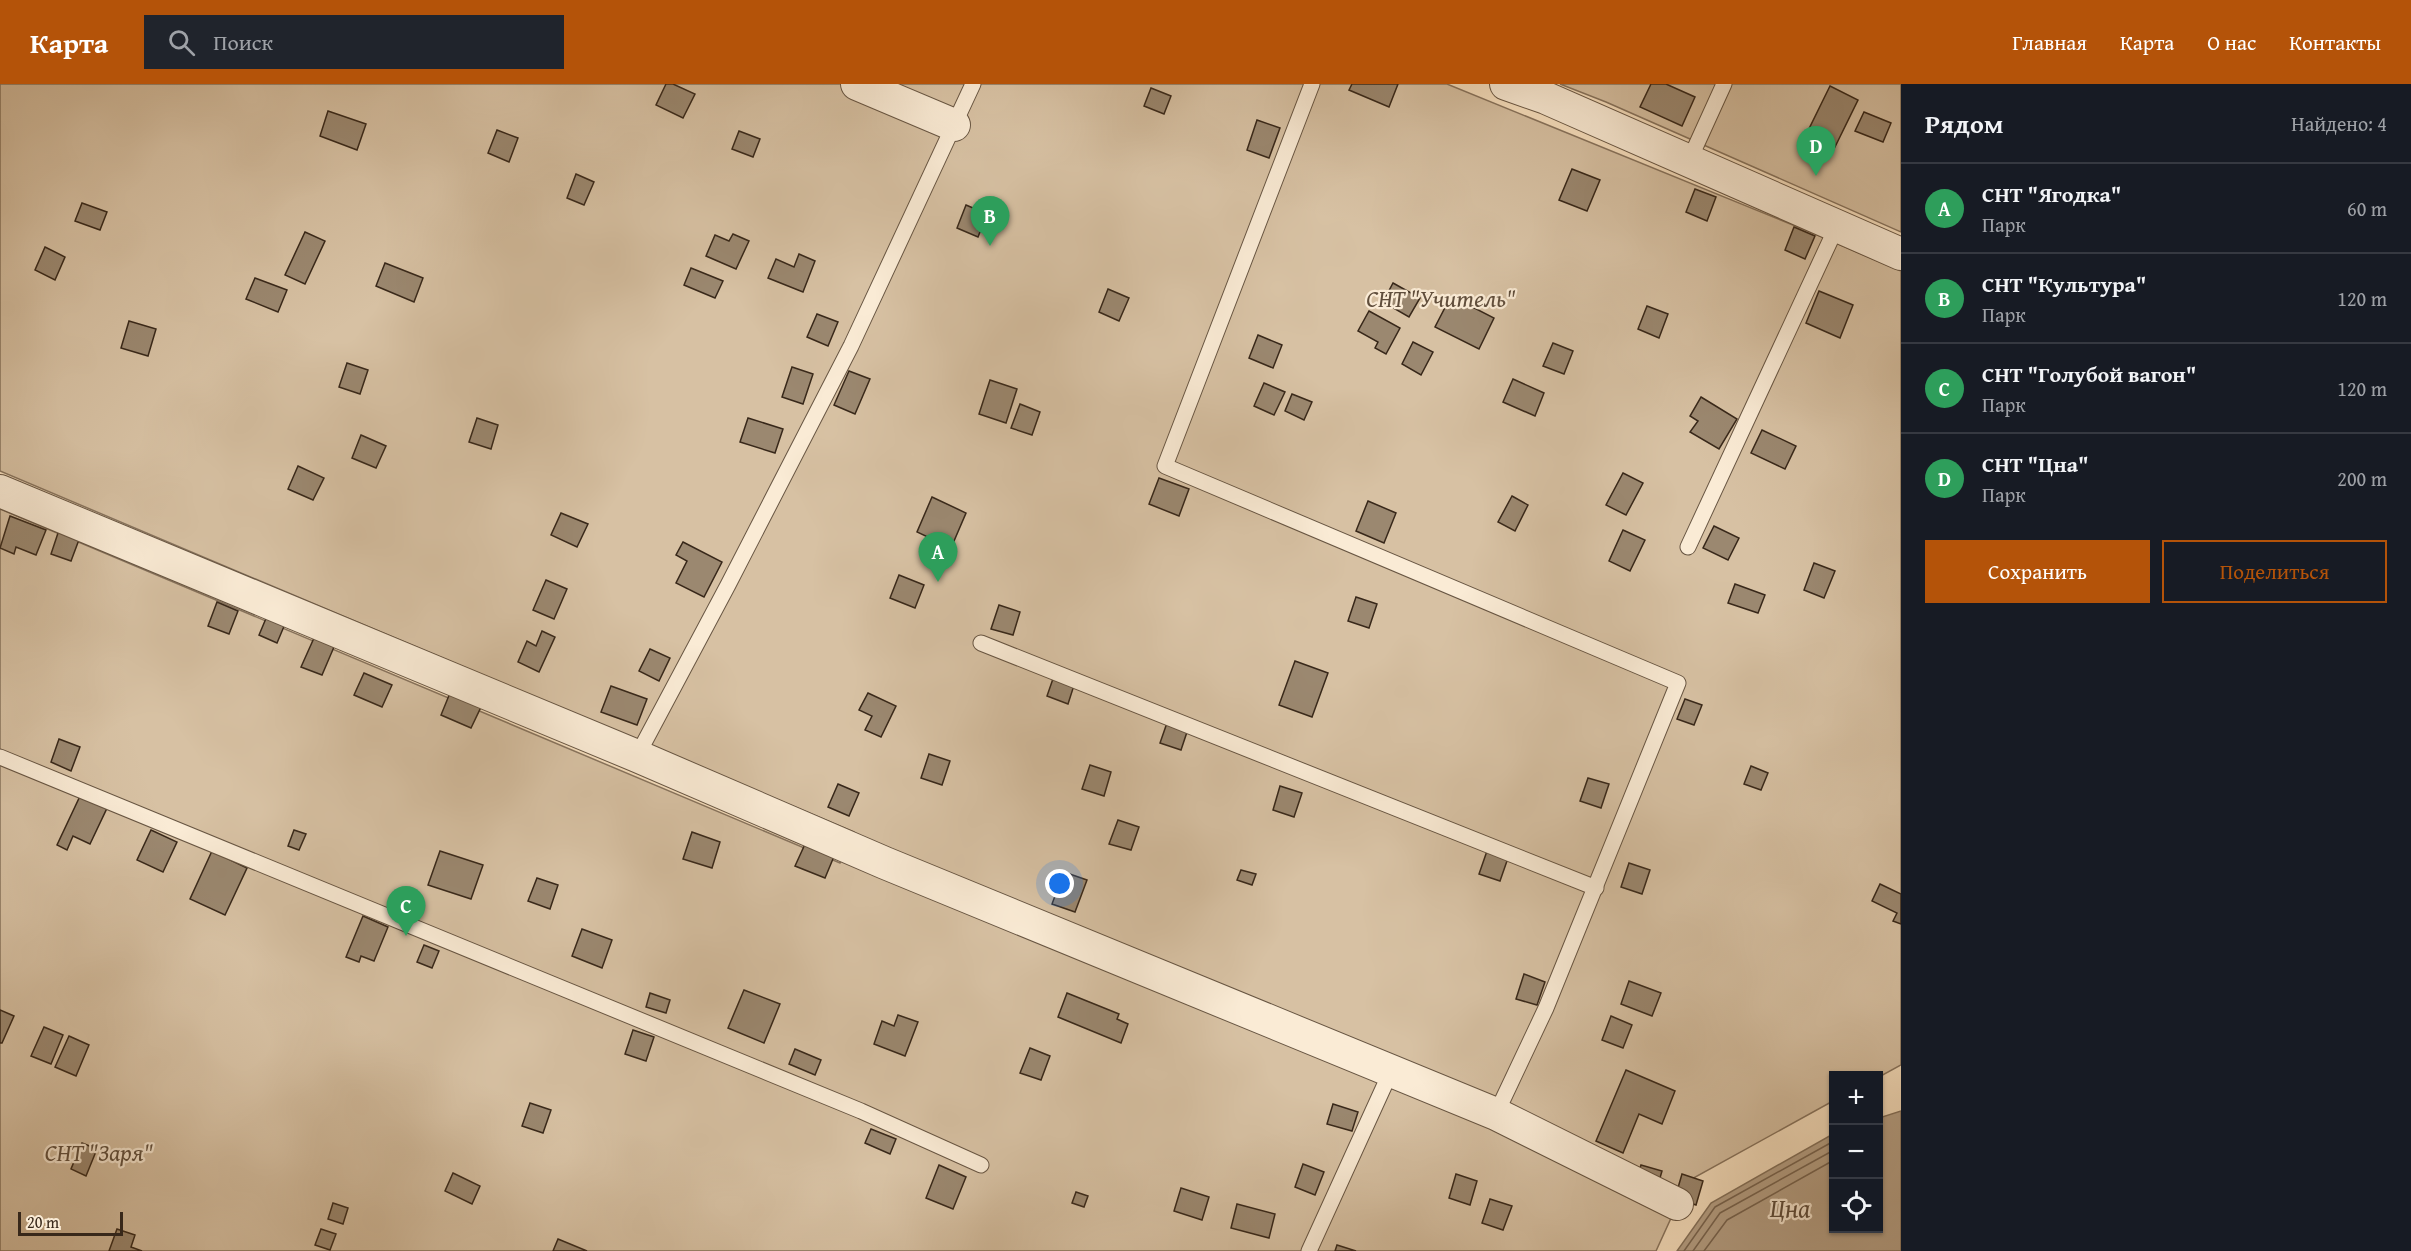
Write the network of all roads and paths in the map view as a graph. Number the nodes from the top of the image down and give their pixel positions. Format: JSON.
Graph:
{"nodes":[{"id":1,"x":857,"y":84,"type":"edge"},
{"id":2,"x":973,"y":84,"type":"edge"},
{"id":3,"x":1312,"y":84,"type":"edge"},
{"id":4,"x":1506,"y":84,"type":"edge"},
{"id":5,"x":1724,"y":84,"type":"edge"},
{"id":6,"x":954,"y":125,"type":"junction"},
{"id":7,"x":1689,"y":161,"type":"junction"},
{"id":8,"x":1837,"y":226,"type":"junction"},
{"id":9,"x":1901,"y":254,"type":"edge"},
{"id":10,"x":0,"y":491,"type":"edge"},
{"id":11,"x":1688,"y":547,"type":"dead end"},
{"id":12,"x":981,"y":643,"type":"dead end"},
{"id":13,"x":637,"y":756,"type":"junction"},
{"id":14,"x":0,"y":757,"type":"edge"},
{"id":15,"x":1596,"y":888,"type":"junction"},
{"id":16,"x":1391,"y":1071,"type":"junction"},
{"id":17,"x":1496,"y":1114,"type":"junction"},
{"id":18,"x":981,"y":1165,"type":"dead end"},
{"id":19,"x":1677,"y":1204,"type":"dead end"},
{"id":20,"x":1309,"y":1251,"type":"edge"}],
"edges":[{"from":1,"to":6,"type":"street"},
{"from":2,"to":6,"type":"lane"},
{"from":3,"to":15,"type":"lane"},
{"from":4,"to":7,"type":"street"},
{"from":5,"to":7,"type":"lane"},
{"from":6,"to":13,"type":"lane"},
{"from":7,"to":8,"type":"street"},
{"from":8,"to":9,"type":"street"},
{"from":8,"to":11,"type":"lane"},
{"from":10,"to":13,"type":"street"},
{"from":12,"to":15,"type":"lane"},
{"from":13,"to":16,"type":"street"},
{"from":14,"to":18,"type":"lane"},
{"from":15,"to":17,"type":"lane"},
{"from":16,"to":17,"type":"street"},
{"from":16,"to":20,"type":"lane"},
{"from":17,"to":19,"type":"street"}]}
